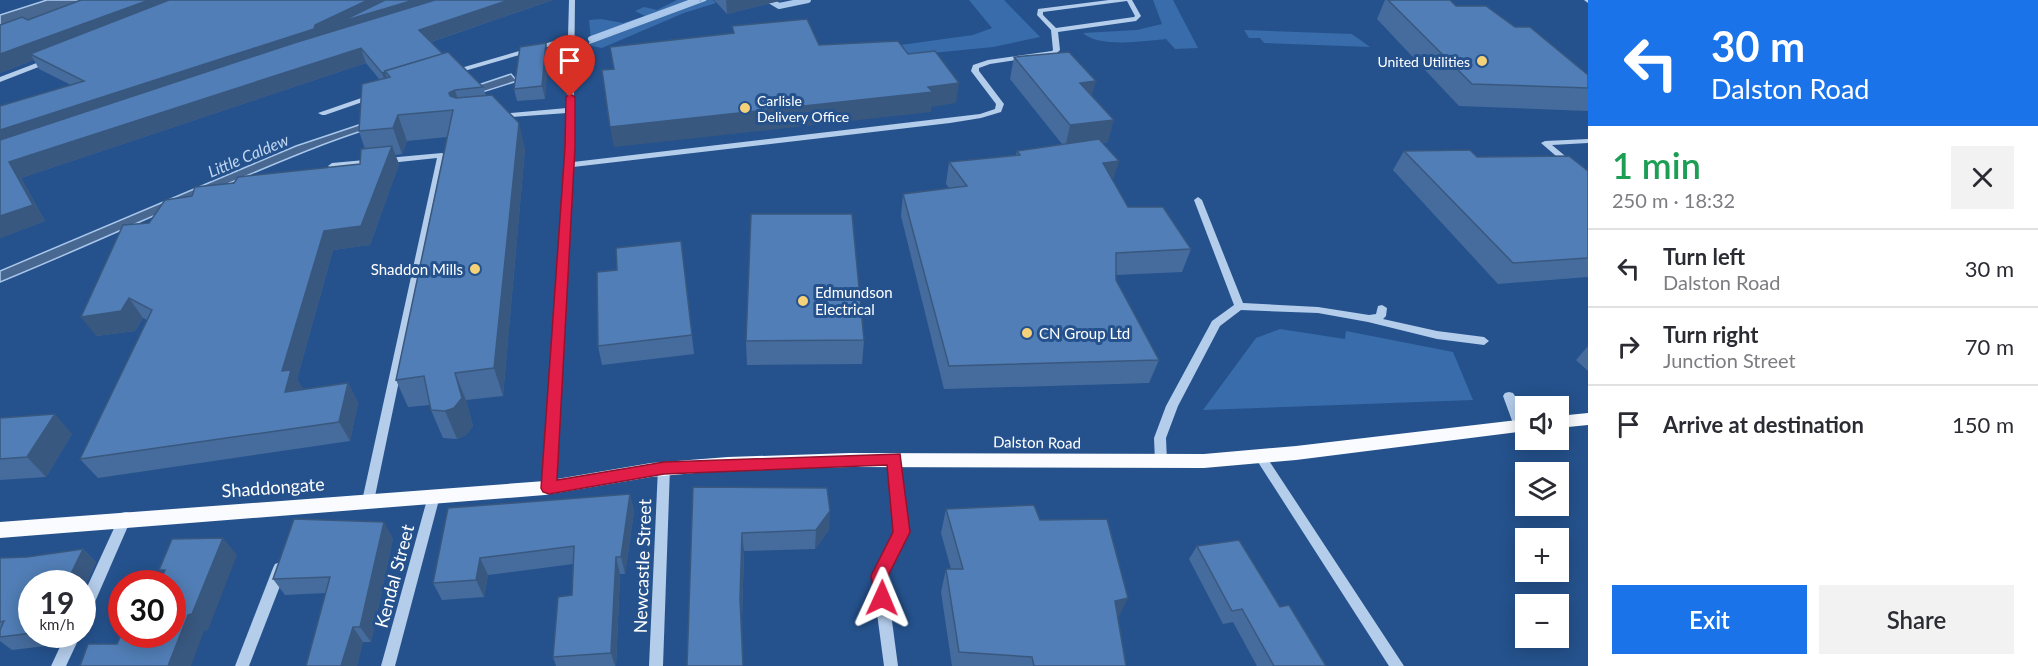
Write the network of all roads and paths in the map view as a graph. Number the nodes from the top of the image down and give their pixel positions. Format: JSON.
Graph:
{"nodes":[{"id":1,"x":572,"y":0,"type":"edge"},
{"id":2,"x":1127,"y":0,"type":"edge"},
{"id":3,"x":1054,"y":30,"type":"junction"},
{"id":4,"x":572,"y":38,"type":"junction"},
{"id":5,"x":55,"y":59,"type":"edge"},
{"id":6,"x":442,"y":75,"type":"edge"},
{"id":7,"x":0,"y":80,"type":"edge"},
{"id":8,"x":377,"y":96,"type":"edge"},
{"id":9,"x":571,"y":110,"type":"junction"},
{"id":10,"x":322,"y":113,"type":"dead end"},
{"id":11,"x":485,"y":117,"type":"edge"},
{"id":12,"x":1588,"y":141,"type":"edge"},
{"id":13,"x":568,"y":165,"type":"junction"},
{"id":14,"x":332,"y":166,"type":"edge"},
{"id":15,"x":1588,"y":179,"type":"edge"},
{"id":16,"x":1198,"y":200,"type":"dead end"},
{"id":17,"x":1239,"y":306,"type":"junction"},
{"id":18,"x":1382,"y":308,"type":"dead end"},
{"id":19,"x":1369,"y":319,"type":"junction"},
{"id":20,"x":1484,"y":341,"type":"dead end"},
{"id":21,"x":1509,"y":396,"type":"dead end"},
{"id":22,"x":1515,"y":408,"type":"edge"},
{"id":23,"x":1588,"y":419,"type":"edge"},
{"id":24,"x":1569,"y":421,"type":"edge"},
{"id":25,"x":1515,"y":426,"type":"edge"},
{"id":26,"x":1260,"y":456,"type":"junction"},
{"id":27,"x":894,"y":458,"type":"junction"},
{"id":28,"x":1161,"y":462,"type":"junction"},
{"id":29,"x":664,"y":468,"type":"junction"},
{"id":30,"x":549,"y":488,"type":"junction"},
{"id":31,"x":434,"y":496,"type":"junction"},
{"id":32,"x":368,"y":501,"type":"junction"},
{"id":33,"x":126,"y":517,"type":"junction"},
{"id":34,"x":0,"y":530,"type":"edge"},
{"id":35,"x":284,"y":560,"type":"edge"},
{"id":36,"x":96,"y":584,"type":"edge"},
{"id":37,"x":67,"y":648,"type":"edge"},
{"id":38,"x":58,"y":666,"type":"edge"},
{"id":39,"x":242,"y":666,"type":"edge"},
{"id":40,"x":388,"y":666,"type":"edge"},
{"id":41,"x":656,"y":666,"type":"edge"},
{"id":42,"x":891,"y":666,"type":"edge"},
{"id":43,"x":1396,"y":666,"type":"edge"}],
"edges":[{"from":1,"to":4,"type":"street"},
{"from":2,"to":3,"type":"street"},
{"from":2,"to":3,"type":"street"},
{"from":3,"to":13,"type":"street"},
{"from":4,"to":6,"type":"street"},
{"from":4,"to":9,"type":"street"},
{"from":5,"to":7,"type":"street"},
{"from":8,"to":10,"type":"street"},
{"from":9,"to":11,"type":"street"},
{"from":9,"to":13,"type":"street"},
{"from":12,"to":15,"type":"street"},
{"from":13,"to":30,"type":"street"},
{"from":14,"to":32,"type":"street"},
{"from":16,"to":17,"type":"street"},
{"from":17,"to":19,"type":"street"},
{"from":17,"to":28,"type":"street"},
{"from":18,"to":19,"type":"street"},
{"from":19,"to":20,"type":"street"},
{"from":21,"to":22,"type":"street"},
{"from":23,"to":24,"type":"main road"},
{"from":25,"to":26,"type":"main road","name":"Dalston Road"},
{"from":26,"to":28,"type":"main road","name":"Dalston Road"},
{"from":26,"to":43,"type":"street"},
{"from":27,"to":28,"type":"main road","name":"Dalston Road"},
{"from":27,"to":29,"type":"main road","name":"Dalston Road"},
{"from":27,"to":42,"type":"street"},
{"from":29,"to":30,"type":"main road","name":"Dalston Road"},
{"from":29,"to":41,"type":"street","name":"Newcastle Street"},
{"from":30,"to":31,"type":"main road","name":"Shaddongate"},
{"from":31,"to":32,"type":"main road","name":"Shaddongate"},
{"from":31,"to":40,"type":"street","name":"Kendal Street"},
{"from":32,"to":33,"type":"main road","name":"Shaddongate"},
{"from":33,"to":34,"type":"main road","name":"Shaddongate"},
{"from":33,"to":36,"type":"street"},
{"from":35,"to":39,"type":"street"},
{"from":37,"to":38,"type":"street"}]}
